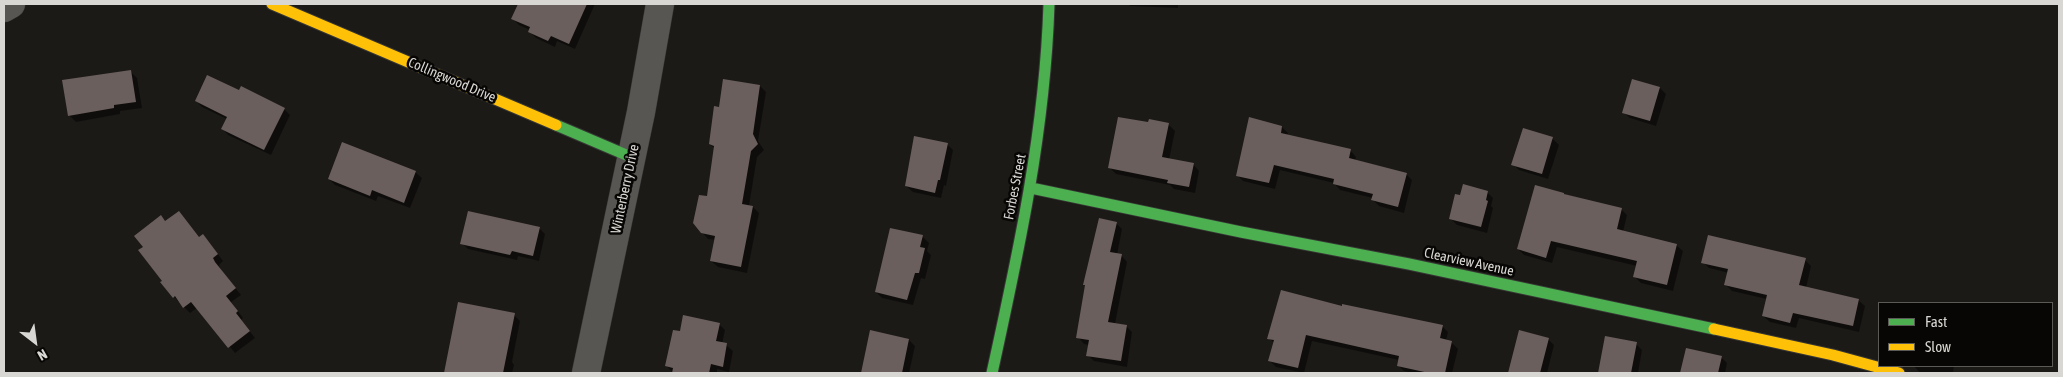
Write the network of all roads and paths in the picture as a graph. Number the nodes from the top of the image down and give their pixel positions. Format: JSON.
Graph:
{"nodes":[{"id":1,"x":11,"y":4,"type":"edge"},
{"id":2,"x":272,"y":4,"type":"edge"},
{"id":3,"x":660,"y":4,"type":"edge"},
{"id":4,"x":1049,"y":4,"type":"edge"},
{"id":5,"x":4,"y":8,"type":"edge"},
{"id":6,"x":631,"y":157,"type":"junction"},
{"id":7,"x":1031,"y":188,"type":"junction"},
{"id":8,"x":586,"y":373,"type":"edge"},
{"id":9,"x":992,"y":373,"type":"edge"},
{"id":10,"x":1899,"y":373,"type":"edge"}],
"edges":[{"from":1,"to":5,"type":"street"},
{"from":2,"to":6,"type":"street","name":"Collingwood Drive"},
{"from":3,"to":6,"type":"street","name":"Winterberry Drive"},
{"from":4,"to":7,"type":"street","name":"Forbes Street"},
{"from":6,"to":8,"type":"street","name":"Winterberry Drive"},
{"from":7,"to":9,"type":"street","name":"Forbes Street"},
{"from":7,"to":10,"type":"street","name":"Clearview Avenue"}]}
